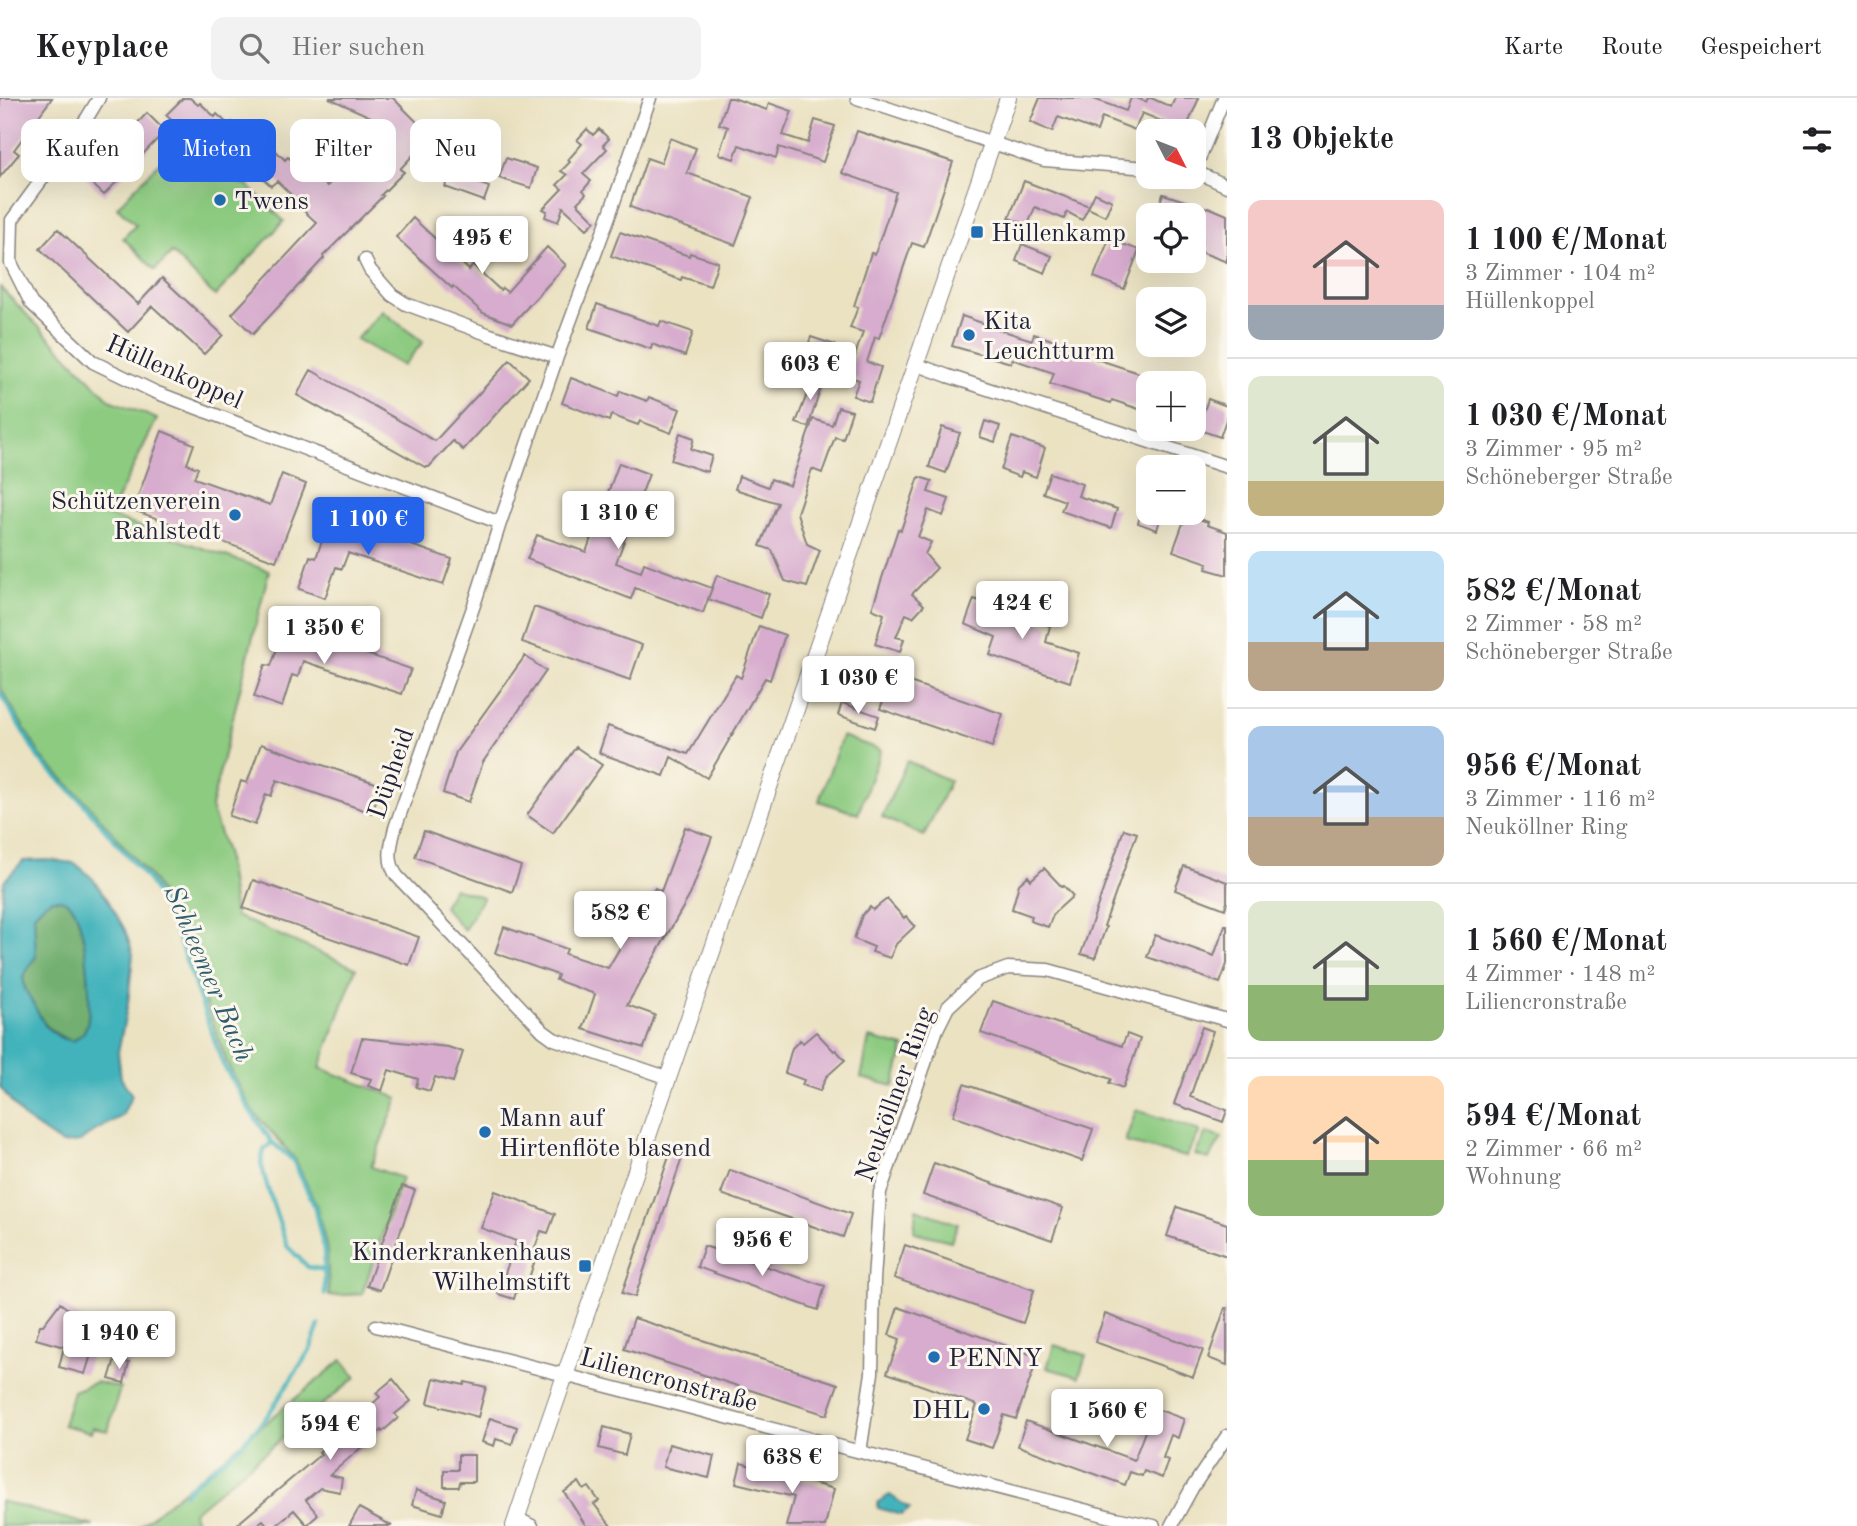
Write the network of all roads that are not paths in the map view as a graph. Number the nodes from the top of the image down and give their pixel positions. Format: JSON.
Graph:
{"nodes":[{"id":1,"x":99,"y":98,"type":"edge"},
{"id":2,"x":650,"y":98,"type":"edge"},
{"id":3,"x":857,"y":98,"type":"edge"},
{"id":4,"x":1008,"y":98,"type":"edge"},
{"id":5,"x":1224,"y":98,"type":"edge"},
{"id":6,"x":1206,"y":142,"type":"edge"},
{"id":7,"x":992,"y":143,"type":"junction"},
{"id":8,"x":1136,"y":167,"type":"edge"},
{"id":9,"x":1206,"y":176,"type":"edge"},
{"id":10,"x":1227,"y":186,"type":"edge"},
{"id":11,"x":365,"y":260,"type":"dead end"},
{"id":12,"x":557,"y":357,"type":"junction"},
{"id":13,"x":915,"y":364,"type":"junction"},
{"id":14,"x":1227,"y":467,"type":"edge"},
{"id":15,"x":500,"y":523,"type":"junction"},
{"id":16,"x":1227,"y":1020,"type":"edge"},
{"id":17,"x":669,"y":1077,"type":"junction"},
{"id":18,"x":376,"y":1326,"type":"dead end"},
{"id":19,"x":565,"y":1375,"type":"junction"},
{"id":20,"x":1227,"y":1436,"type":"edge"},
{"id":21,"x":860,"y":1452,"type":"junction"},
{"id":22,"x":516,"y":1522,"type":"edge"},
{"id":23,"x":532,"y":1526,"type":"edge"},
{"id":24,"x":1154,"y":1526,"type":"edge"},
{"id":25,"x":1171,"y":1526,"type":"edge"}],
"edges":[{"from":1,"to":15,"type":"street","name":"Hüllenkoppel"},
{"from":2,"to":12,"type":"street","name":"Düpheid"},
{"from":3,"to":7,"type":"street"},
{"from":4,"to":7,"type":"street"},
{"from":5,"to":6,"type":"street"},
{"from":7,"to":8,"type":"street"},
{"from":7,"to":13,"type":"street"},
{"from":9,"to":10,"type":"street"},
{"from":11,"to":12,"type":"street"},
{"from":12,"to":15,"type":"street","name":"Düpheid"},
{"from":13,"to":14,"type":"street"},
{"from":13,"to":17,"type":"street"},
{"from":15,"to":17,"type":"street","name":"Düpheid"},
{"from":16,"to":21,"type":"street","name":"Neuköllner Ring"},
{"from":17,"to":19,"type":"street"},
{"from":18,"to":19,"type":"street","name":"Liliencronstraße"},
{"from":19,"to":21,"type":"street","name":"Liliencronstraße"},
{"from":19,"to":22,"type":"street"},
{"from":20,"to":25,"type":"street"},
{"from":21,"to":24,"type":"street","name":"Liliencronstraße"},
{"from":22,"to":23,"type":"street"}]}
